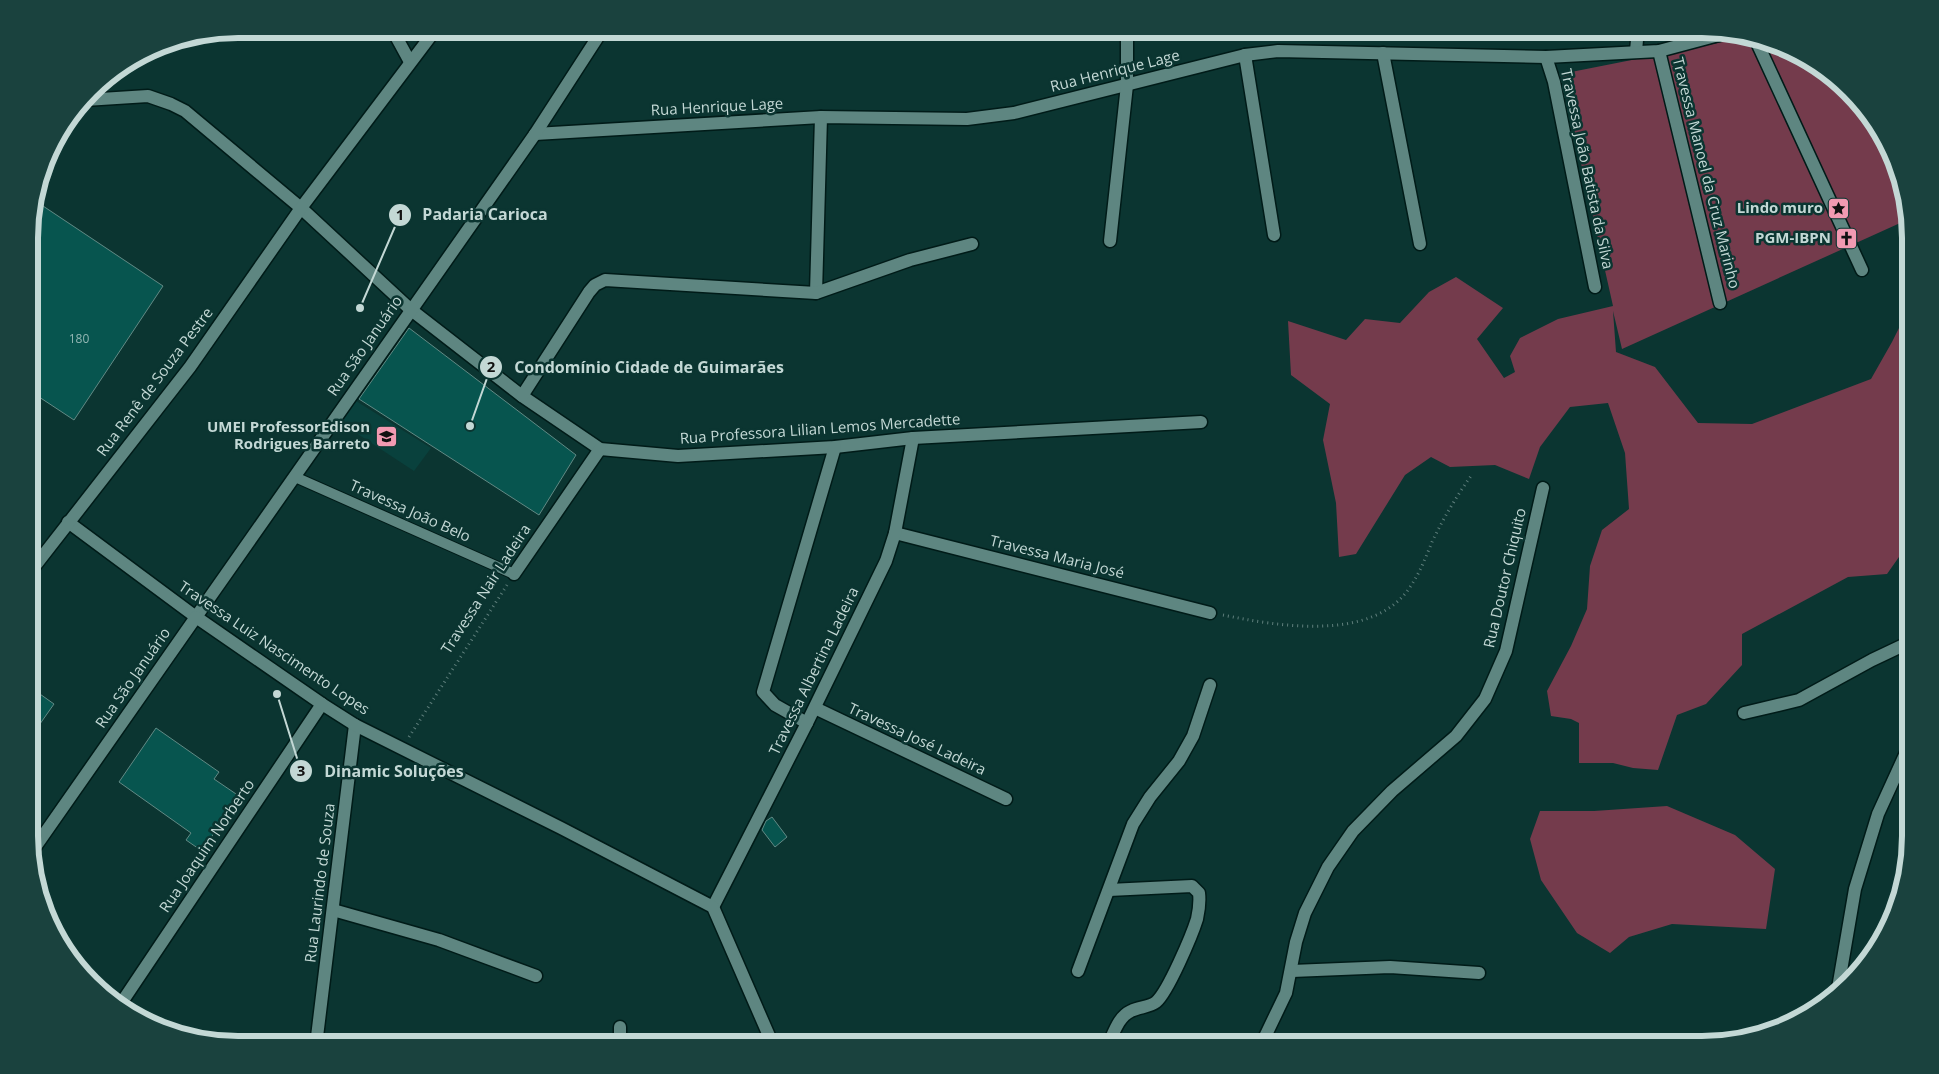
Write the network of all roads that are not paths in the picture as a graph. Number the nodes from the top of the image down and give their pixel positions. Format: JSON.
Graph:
{"nodes":[{"id":1,"x":397,"y":38,"type":"edge"},
{"id":2,"x":429,"y":38,"type":"edge"},
{"id":3,"x":598,"y":38,"type":"edge"},
{"id":4,"x":1127,"y":38,"type":"edge"},
{"id":5,"x":1637,"y":38,"type":"edge"},
{"id":6,"x":1708,"y":38,"type":"edge"},
{"id":7,"x":1758,"y":46,"type":"edge"},
{"id":8,"x":1636,"y":51,"type":"junction"},
{"id":9,"x":1659,"y":51,"type":"junction"},
{"id":10,"x":1383,"y":53,"type":"junction"},
{"id":11,"x":1245,"y":55,"type":"junction"},
{"id":12,"x":1546,"y":57,"type":"junction"},
{"id":13,"x":410,"y":62,"type":"junction"},
{"id":14,"x":1127,"y":85,"type":"junction"},
{"id":15,"x":93,"y":100,"type":"edge"},
{"id":16,"x":821,"y":117,"type":"junction"},
{"id":17,"x":535,"y":134,"type":"junction"},
{"id":18,"x":301,"y":208,"type":"junction"},
{"id":19,"x":1274,"y":235,"type":"dead end"},
{"id":20,"x":1110,"y":241,"type":"dead end"},
{"id":21,"x":972,"y":244,"type":"dead end"},
{"id":22,"x":1420,"y":244,"type":"dead end"},
{"id":23,"x":1862,"y":270,"type":"dead end"},
{"id":24,"x":1595,"y":287,"type":"dead end"},
{"id":25,"x":816,"y":293,"type":"junction"},
{"id":26,"x":1720,"y":303,"type":"dead end"},
{"id":27,"x":410,"y":309,"type":"junction"},
{"id":28,"x":522,"y":396,"type":"junction"},
{"id":29,"x":1201,"y":422,"type":"dead end"},
{"id":30,"x":913,"y":438,"type":"junction"},
{"id":31,"x":835,"y":447,"type":"junction"},
{"id":32,"x":600,"y":449,"type":"junction"},
{"id":33,"x":295,"y":477,"type":"junction"},
{"id":34,"x":1542,"y":488,"type":"dead end"},
{"id":35,"x":68,"y":522,"type":"junction"},
{"id":36,"x":895,"y":533,"type":"junction"},
{"id":37,"x":38,"y":561,"type":"edge"},
{"id":38,"x":514,"y":574,"type":"joint"},
{"id":39,"x":1210,"y":613,"type":"road end"},
{"id":40,"x":196,"y":617,"type":"junction"},
{"id":41,"x":1902,"y":646,"type":"edge"},
{"id":42,"x":1210,"y":685,"type":"dead end"},
{"id":43,"x":322,"y":704,"type":"junction"},
{"id":44,"x":815,"y":708,"type":"junction"},
{"id":45,"x":1744,"y":713,"type":"dead end"},
{"id":46,"x":807,"y":723,"type":"junction"},
{"id":47,"x":355,"y":725,"type":"junction"},
{"id":48,"x":1902,"y":762,"type":"edge"},
{"id":49,"x":1006,"y":799,"type":"dead end"},
{"id":50,"x":38,"y":842,"type":"edge"},
{"id":51,"x":1109,"y":890,"type":"junction"},
{"id":52,"x":713,"y":907,"type":"junction"},
{"id":53,"x":333,"y":910,"type":"junction"},
{"id":54,"x":1078,"y":971,"type":"dead end"},
{"id":55,"x":1292,"y":971,"type":"junction"},
{"id":56,"x":1480,"y":973,"type":"dead end"},
{"id":57,"x":536,"y":976,"type":"dead end"},
{"id":58,"x":1839,"y":981,"type":"edge"},
{"id":59,"x":123,"y":1001,"type":"edge"},
{"id":60,"x":620,"y":1027,"type":"dead end"},
{"id":61,"x":317,"y":1036,"type":"edge"},
{"id":62,"x":620,"y":1036,"type":"edge"},
{"id":63,"x":769,"y":1036,"type":"edge"},
{"id":64,"x":1112,"y":1036,"type":"edge"},
{"id":65,"x":1265,"y":1036,"type":"edge"}],
"edges":[{"from":1,"to":13,"type":"street"},
{"from":2,"to":13,"type":"street","name":"Rua Renê de Souza Pestre"},
{"from":3,"to":17,"type":"street","name":"Rua São Januário"},
{"from":4,"to":14,"type":"street"},
{"from":5,"to":8,"type":"street"},
{"from":6,"to":9,"type":"street","name":"Rua Henrique Lage"},
{"from":7,"to":23,"type":"street"},
{"from":8,"to":9,"type":"street","name":"Rua Henrique Lage"},
{"from":8,"to":12,"type":"street","name":"Rua Henrique Lage"},
{"from":9,"to":26,"type":"street","name":"Travessa Manoel da Cruz Marinho"},
{"from":10,"to":11,"type":"street","name":"Rua Henrique Lage"},
{"from":10,"to":12,"type":"street","name":"Rua Henrique Lage"},
{"from":10,"to":22,"type":"street"},
{"from":11,"to":14,"type":"street","name":"Rua Henrique Lage"},
{"from":11,"to":19,"type":"street"},
{"from":12,"to":24,"type":"street","name":"Travessa João Batista da Silva"},
{"from":13,"to":18,"type":"street","name":"Rua Renê de Souza Pestre"},
{"from":14,"to":16,"type":"street","name":"Rua Henrique Lage"},
{"from":14,"to":20,"type":"street"},
{"from":15,"to":18,"type":"street","name":"Rua Professora Lilian Lemos Mercadette"},
{"from":16,"to":17,"type":"street","name":"Rua Henrique Lage"},
{"from":16,"to":25,"type":"street"},
{"from":17,"to":27,"type":"street","name":"Rua São Januário"},
{"from":18,"to":27,"type":"street","name":"Rua Professora Lilian Lemos Mercadette"},
{"from":18,"to":35,"type":"street","name":"Rua Renê de Souza Pestre"},
{"from":21,"to":25,"type":"street"},
{"from":25,"to":28,"type":"street"},
{"from":27,"to":28,"type":"street","name":"Rua Professora Lilian Lemos Mercadette"},
{"from":27,"to":33,"type":"street","name":"Rua São Januário"},
{"from":28,"to":32,"type":"street","name":"Rua Professora Lilian Lemos Mercadette"},
{"from":29,"to":30,"type":"street","name":"Rua Professora Lilian Lemos Mercadette"},
{"from":30,"to":31,"type":"street","name":"Rua Professora Lilian Lemos Mercadette"},
{"from":30,"to":36,"type":"street","name":"Travessa Albertina Ladeira"},
{"from":31,"to":32,"type":"street","name":"Rua Professora Lilian Lemos Mercadette"},
{"from":31,"to":46,"type":"street"},
{"from":32,"to":38,"type":"street","name":"Travessa Nair Ladeira"},
{"from":33,"to":38,"type":"street","name":"Travessa João Belo"},
{"from":33,"to":40,"type":"street","name":"Rua São Januário"},
{"from":34,"to":55,"type":"street","name":"Rua Doutor Chiquito"},
{"from":35,"to":37,"type":"street","name":"Rua Renê de Souza Pestre"},
{"from":35,"to":40,"type":"street","name":"Travessa Luiz Nascimento Lopes"},
{"from":36,"to":39,"type":"street","name":"Travessa Maria José"},
{"from":36,"to":44,"type":"street","name":"Travessa Albertina Ladeira"},
{"from":40,"to":43,"type":"street","name":"Travessa Luiz Nascimento Lopes"},
{"from":40,"to":50,"type":"street","name":"Rua São Januário"},
{"from":41,"to":45,"type":"street"},
{"from":42,"to":51,"type":"street"},
{"from":43,"to":47,"type":"street","name":"Travessa Luiz Nascimento Lopes"},
{"from":43,"to":59,"type":"street","name":"Rua Joaquim Norberto"},
{"from":44,"to":46,"type":"street","name":"Travessa Albertina Ladeira"},
{"from":44,"to":49,"type":"street","name":"Travessa José Ladeira"},
{"from":46,"to":52,"type":"street","name":"Travessa Albertina Ladeira"},
{"from":47,"to":52,"type":"street","name":"Travessa Luiz Nascimento Lopes"},
{"from":47,"to":53,"type":"street","name":"Rua Laurindo de Souza"},
{"from":48,"to":58,"type":"street"},
{"from":51,"to":54,"type":"street"},
{"from":51,"to":64,"type":"street"},
{"from":52,"to":63,"type":"street"},
{"from":53,"to":57,"type":"street"},
{"from":53,"to":61,"type":"street","name":"Rua Laurindo de Souza"},
{"from":55,"to":56,"type":"street"},
{"from":55,"to":65,"type":"street","name":"Rua Doutor Chiquito"},
{"from":60,"to":62,"type":"street"}]}
